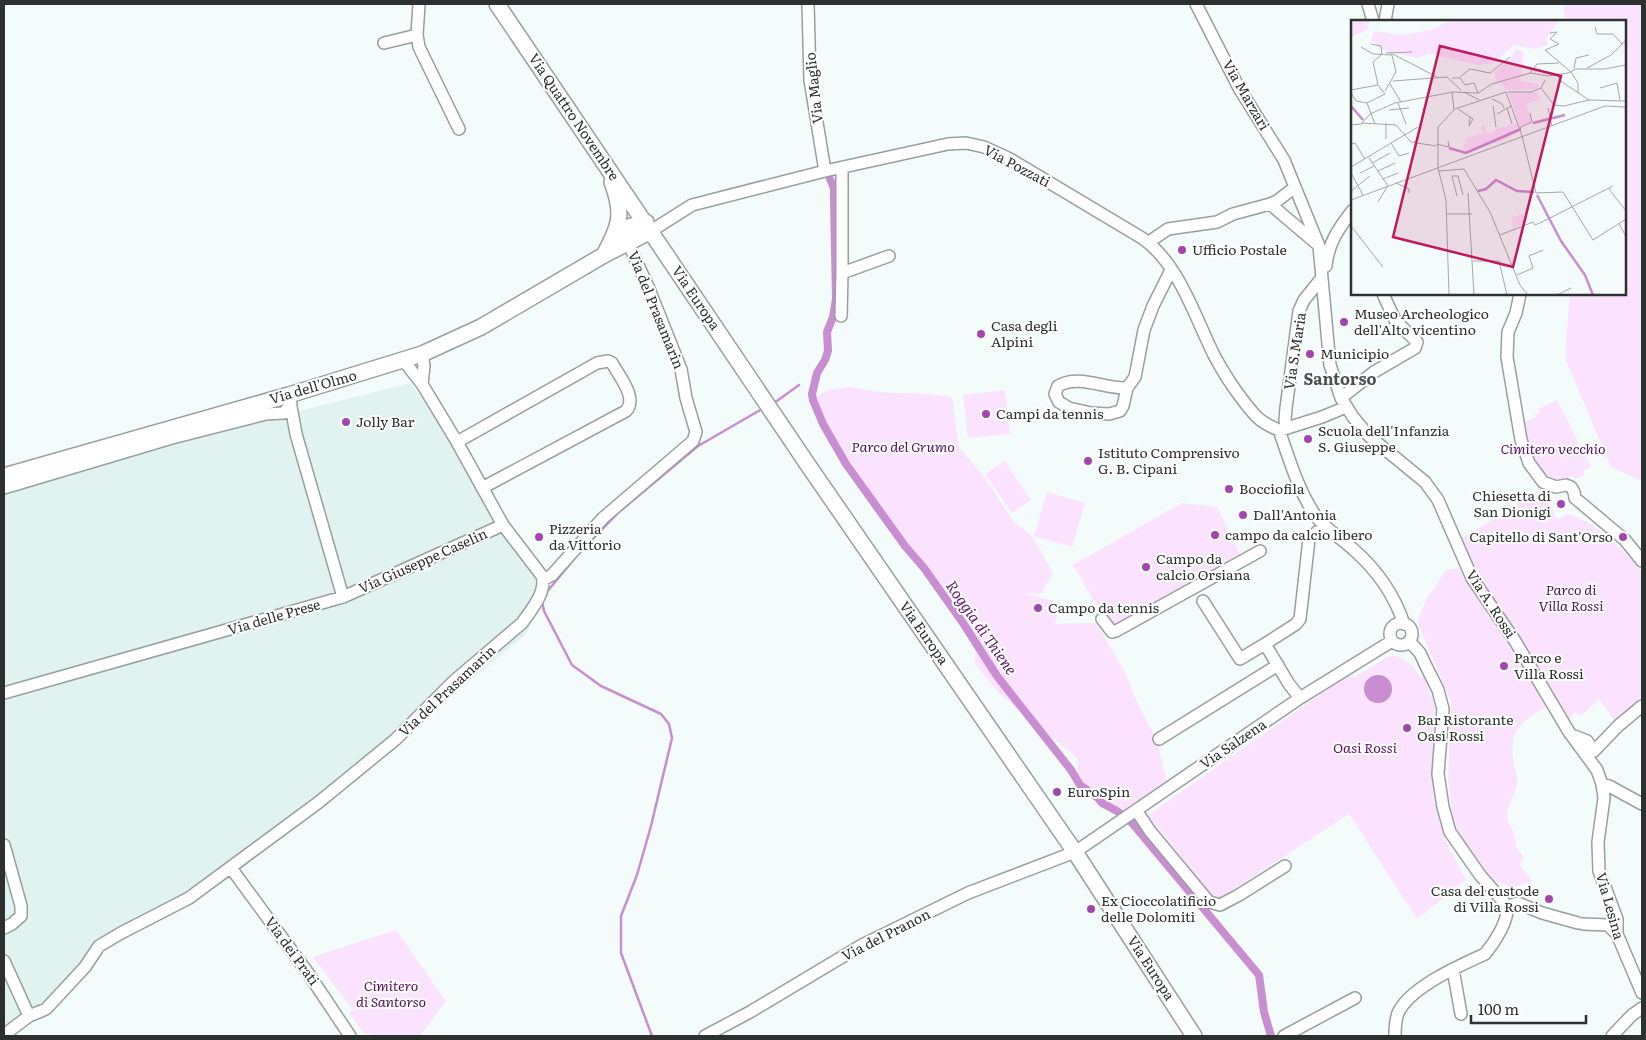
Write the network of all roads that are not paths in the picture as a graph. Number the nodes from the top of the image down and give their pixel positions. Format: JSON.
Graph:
{"nodes":[{"id":1,"x":419,"y":4,"type":"edge"},
{"id":2,"x":497,"y":4,"type":"edge"},
{"id":3,"x":808,"y":4,"type":"edge"},
{"id":4,"x":1196,"y":4,"type":"edge"},
{"id":5,"x":1368,"y":4,"type":"edge"},
{"id":6,"x":1388,"y":4,"type":"edge"},
{"id":7,"x":1373,"y":20,"type":"edge"},
{"id":8,"x":1385,"y":20,"type":"edge"},
{"id":9,"x":417,"y":35,"type":"junction"},
{"id":10,"x":384,"y":43,"type":"dead end"},
{"id":11,"x":459,"y":128,"type":"dead end"},
{"id":12,"x":606,"y":164,"type":"junction"},
{"id":13,"x":842,"y":168,"type":"junction"},
{"id":14,"x":825,"y":171,"type":"junction"},
{"id":15,"x":1295,"y":187,"type":"junction"},
{"id":16,"x":1270,"y":204,"type":"junction"},
{"id":17,"x":1351,"y":212,"type":"edge"},
{"id":18,"x":648,"y":226,"type":"junction"},
{"id":19,"x":1149,"y":242,"type":"junction"},
{"id":20,"x":621,"y":243,"type":"junction"},
{"id":21,"x":1319,"y":246,"type":"junction"},
{"id":22,"x":889,"y":256,"type":"dead end"},
{"id":23,"x":672,"y":261,"type":"junction"},
{"id":24,"x":1171,"y":270,"type":"junction"},
{"id":25,"x":842,"y":273,"type":"junction"},
{"id":26,"x":1321,"y":279,"type":"junction"},
{"id":27,"x":1383,"y":295,"type":"edge"},
{"id":28,"x":1520,"y":295,"type":"edge"},
{"id":29,"x":1324,"y":298,"type":"junction"},
{"id":30,"x":841,"y":316,"type":"dead end"},
{"id":31,"x":422,"y":354,"type":"junction"},
{"id":32,"x":404,"y":361,"type":"junction"},
{"id":33,"x":422,"y":384,"type":"junction"},
{"id":34,"x":1127,"y":388,"type":"junction"},
{"id":35,"x":290,"y":399,"type":"junction"},
{"id":36,"x":1343,"y":403,"type":"junction"},
{"id":37,"x":274,"y":406,"type":"junction"},
{"id":38,"x":1283,"y":429,"type":"junction"},
{"id":39,"x":296,"y":434,"type":"junction"},
{"id":40,"x":457,"y":442,"type":"junction"},
{"id":41,"x":4,"y":476,"type":"edge"},
{"id":42,"x":4,"y":488,"type":"edge"},
{"id":43,"x":482,"y":488,"type":"junction"},
{"id":44,"x":503,"y":525,"type":"junction"},
{"id":45,"x":1317,"y":532,"type":"dead end"},
{"id":46,"x":1260,"y":551,"type":"dead end"},
{"id":47,"x":1642,"y":561,"type":"edge"},
{"id":48,"x":543,"y":580,"type":"junction"},
{"id":49,"x":343,"y":597,"type":"junction"},
{"id":50,"x":1203,"y":601,"type":"dead end"},
{"id":51,"x":1102,"y":619,"type":"dead end"},
{"id":52,"x":1398,"y":626,"type":"junction"},
{"id":53,"x":1392,"y":641,"type":"junction"},
{"id":54,"x":1409,"y":641,"type":"junction"},
{"id":55,"x":1266,"y":644,"type":"junction"},
{"id":56,"x":1278,"y":665,"type":"junction"},
{"id":57,"x":4,"y":693,"type":"edge"},
{"id":58,"x":1300,"y":698,"type":"junction"},
{"id":59,"x":1642,"y":706,"type":"edge"},
{"id":60,"x":1572,"y":735,"type":"junction"},
{"id":61,"x":1159,"y":739,"type":"dead end"},
{"id":62,"x":1602,"y":784,"type":"junction"},
{"id":63,"x":1642,"y":804,"type":"edge"},
{"id":64,"x":1133,"y":812,"type":"junction"},
{"id":65,"x":4,"y":845,"type":"edge"},
{"id":66,"x":1075,"y":852,"type":"junction"},
{"id":67,"x":1285,"y":866,"type":"dead end"},
{"id":68,"x":230,"y":868,"type":"junction"},
{"id":69,"x":1507,"y":906,"type":"junction"},
{"id":70,"x":4,"y":928,"type":"edge"},
{"id":71,"x":1617,"y":934,"type":"junction"},
{"id":72,"x":4,"y":961,"type":"edge"},
{"id":73,"x":1454,"y":969,"type":"junction"},
{"id":74,"x":1642,"y":993,"type":"edge"},
{"id":75,"x":1355,"y":998,"type":"dead end"},
{"id":76,"x":1642,"y":1008,"type":"edge"},
{"id":77,"x":1461,"y":1014,"type":"dead end"},
{"id":78,"x":29,"y":1016,"type":"junction"},
{"id":79,"x":4,"y":1035,"type":"edge"},
{"id":80,"x":350,"y":1036,"type":"edge"},
{"id":81,"x":705,"y":1036,"type":"edge"},
{"id":82,"x":1194,"y":1036,"type":"edge"},
{"id":83,"x":1284,"y":1036,"type":"edge"},
{"id":84,"x":1395,"y":1036,"type":"edge"},
{"id":85,"x":1612,"y":1036,"type":"edge"}],
"edges":[{"from":1,"to":9,"type":"street"},
{"from":2,"to":12,"type":"main road","name":"Via Quattro Novembre"},
{"from":3,"to":14,"type":"street","name":"Via Maglio"},
{"from":4,"to":15,"type":"street","name":"Via Marzari"},
{"from":5,"to":7,"type":"street"},
{"from":6,"to":8,"type":"street"},
{"from":9,"to":10,"type":"street"},
{"from":9,"to":11,"type":"street"},
{"from":12,"to":18,"type":"main road","name":"Via Quattro Novembre"},
{"from":12,"to":20,"type":"main road","name":"Via dell'Olmo"},
{"from":13,"to":14,"type":"street","name":"Via Pozzati"},
{"from":13,"to":19,"type":"street","name":"Via Pozzati"},
{"from":13,"to":25,"type":"street"},
{"from":14,"to":18,"type":"street","name":"Via Pozzati"},
{"from":15,"to":16,"type":"street"},
{"from":15,"to":21,"type":"street","name":"Via Marzari"},
{"from":16,"to":19,"type":"street"},
{"from":16,"to":21,"type":"street"},
{"from":17,"to":29,"type":"street"},
{"from":18,"to":20,"type":"main road"},
{"from":18,"to":23,"type":"main road","name":"Via Europa"},
{"from":19,"to":24,"type":"street","name":"Via Pozzati"},
{"from":20,"to":23,"type":"main road"},
{"from":20,"to":31,"type":"main road","name":"Via dell'Olmo"},
{"from":20,"to":48,"type":"street","name":"Via del Prasamarin"},
{"from":21,"to":26,"type":"street","name":"Via Marzari"},
{"from":22,"to":25,"type":"street"},
{"from":23,"to":66,"type":"main road","name":"Via Europa"},
{"from":24,"to":34,"type":"street"},
{"from":24,"to":38,"type":"street","name":"Via Pozzati"},
{"from":25,"to":30,"type":"street"},
{"from":26,"to":29,"type":"street","name":"Via Marzari"},
{"from":26,"to":38,"type":"street","name":"Via S.Maria"},
{"from":27,"to":36,"type":"street"},
{"from":28,"to":47,"type":"street"},
{"from":29,"to":36,"type":"street","name":"Via A. Rossi"},
{"from":31,"to":32,"type":"main road","name":"Via dell'Olmo"},
{"from":31,"to":33,"type":"street"},
{"from":32,"to":33,"type":"street","name":"Via Giuseppe Caselin"},
{"from":32,"to":35,"type":"main road","name":"Via dell'Olmo"},
{"from":33,"to":40,"type":"street","name":"Via Giuseppe Caselin"},
{"from":34,"to":34,"type":"street"},
{"from":35,"to":37,"type":"main road","name":"Via dell'Olmo"},
{"from":35,"to":39,"type":"street"},
{"from":36,"to":38,"type":"street"},
{"from":36,"to":60,"type":"street","name":"Via A. Rossi"},
{"from":37,"to":39,"type":"street"},
{"from":37,"to":41,"type":"main road","name":"Via dell'Olmo"},
{"from":37,"to":42,"type":"street","name":"Via dell'Olmo"},
{"from":38,"to":52,"type":"street"},
{"from":39,"to":49,"type":"street"},
{"from":40,"to":43,"type":"street","name":"Via Giuseppe Caselin"},
{"from":40,"to":43,"type":"street"},
{"from":43,"to":44,"type":"street","name":"Via Giuseppe Caselin"},
{"from":44,"to":48,"type":"street","name":"Via Giuseppe Caselin"},
{"from":44,"to":49,"type":"street","name":"Via Giuseppe Caselin"},
{"from":45,"to":55,"type":"street"},
{"from":46,"to":51,"type":"street"},
{"from":48,"to":68,"type":"street","name":"Via del Prasamarin"},
{"from":49,"to":57,"type":"street","name":"Via delle Prese"},
{"from":50,"to":55,"type":"street"},
{"from":52,"to":53,"type":"street"},
{"from":52,"to":54,"type":"street"},
{"from":53,"to":54,"type":"street"},
{"from":53,"to":58,"type":"street","name":"Via Salzena"},
{"from":54,"to":69,"type":"street"},
{"from":55,"to":56,"type":"street"},
{"from":56,"to":58,"type":"street"},
{"from":56,"to":61,"type":"street"},
{"from":58,"to":64,"type":"street","name":"Via Salzena"},
{"from":59,"to":60,"type":"street"},
{"from":60,"to":62,"type":"street","name":"Via A. Rossi"},
{"from":62,"to":63,"type":"street"},
{"from":62,"to":71,"type":"street","name":"Via Lesina"},
{"from":64,"to":66,"type":"street","name":"Via Salzena"},
{"from":64,"to":67,"type":"street"},
{"from":65,"to":70,"type":"street"},
{"from":66,"to":81,"type":"street","name":"Via del Pranon"},
{"from":66,"to":82,"type":"main road","name":"Via Europa"},
{"from":68,"to":78,"type":"street","name":"Via del Prasamarin"},
{"from":68,"to":80,"type":"street","name":"Via dei Prati"},
{"from":69,"to":71,"type":"street"},
{"from":69,"to":73,"type":"street"},
{"from":71,"to":74,"type":"street","name":"Via Lesina"},
{"from":72,"to":78,"type":"street"},
{"from":73,"to":77,"type":"street"},
{"from":73,"to":84,"type":"street"},
{"from":75,"to":83,"type":"street"},
{"from":76,"to":85,"type":"street"},
{"from":78,"to":79,"type":"street","name":"Via del Prasamarin"}]}
